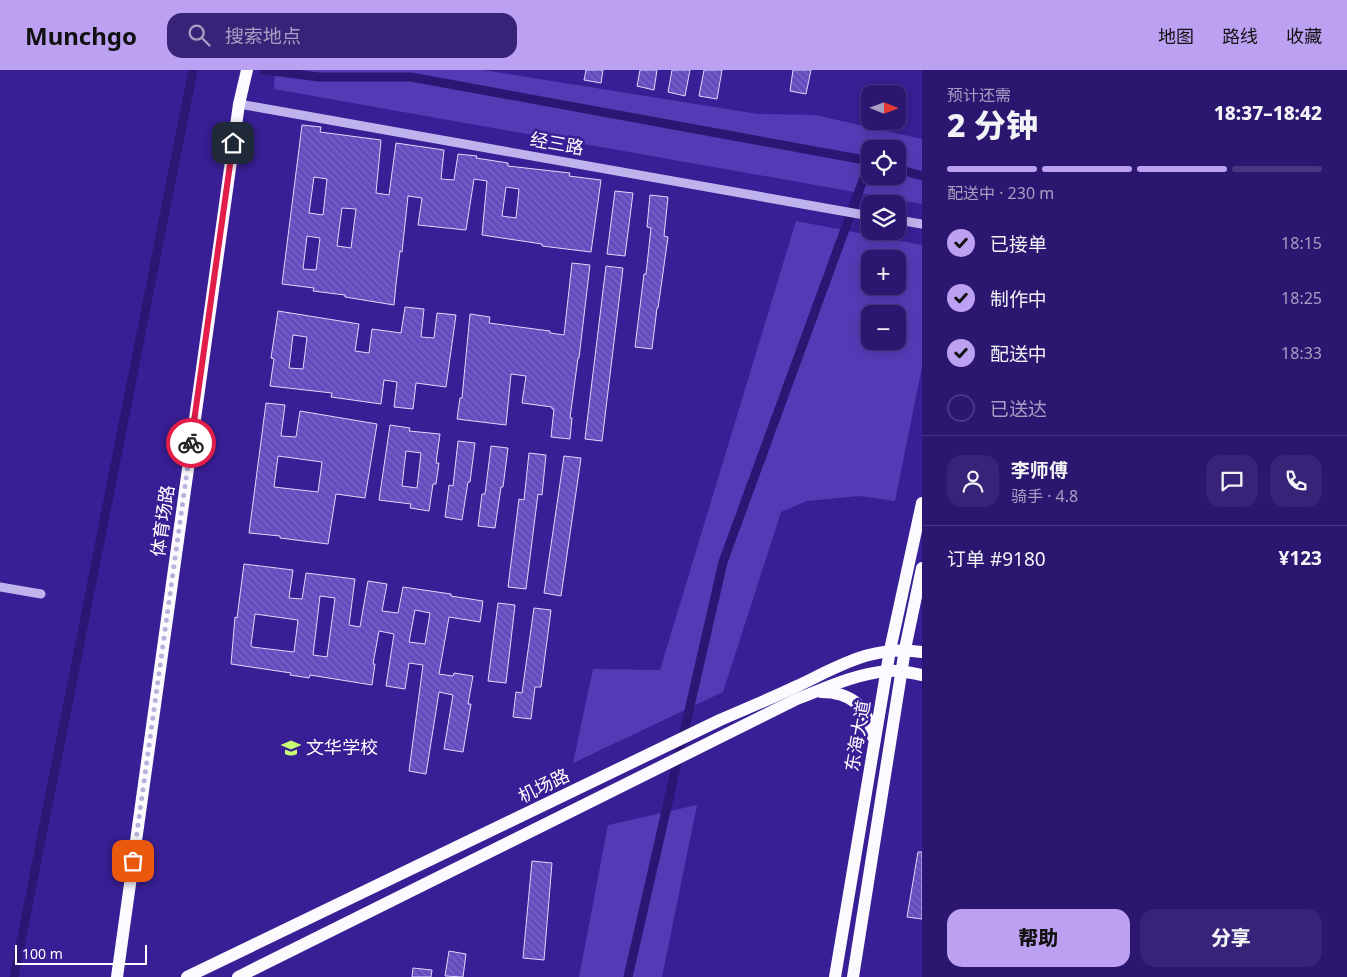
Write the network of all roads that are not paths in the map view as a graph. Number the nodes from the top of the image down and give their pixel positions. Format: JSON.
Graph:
{"nodes":[{"id":1,"x":247,"y":70,"type":"edge"},
{"id":2,"x":239,"y":104,"type":"junction"},
{"id":3,"x":861,"y":214,"type":"edge"},
{"id":4,"x":906,"y":221,"type":"edge"},
{"id":5,"x":922,"y":224,"type":"edge"},
{"id":6,"x":922,"y":503,"type":"edge"},
{"id":7,"x":922,"y":568,"type":"edge"},
{"id":8,"x":0,"y":587,"type":"edge"},
{"id":9,"x":40,"y":594,"type":"dead end"},
{"id":10,"x":905,"y":649,"type":"junction"},
{"id":11,"x":890,"y":650,"type":"junction"},
{"id":12,"x":922,"y":652,"type":"edge"},
{"id":13,"x":887,"y":671,"type":"junction"},
{"id":14,"x":902,"y":671,"type":"junction"},
{"id":15,"x":922,"y":675,"type":"edge"},
{"id":16,"x":816,"y":692,"type":"junction"},
{"id":17,"x":875,"y":745,"type":"junction"},
{"id":18,"x":117,"y":977,"type":"edge"},
{"id":19,"x":187,"y":977,"type":"edge"},
{"id":20,"x":238,"y":977,"type":"edge"},
{"id":21,"x":835,"y":977,"type":"edge"},
{"id":22,"x":853,"y":977,"type":"edge"}],
"edges":[{"from":1,"to":2,"type":"main road","name":"体育场路"},
{"from":2,"to":3,"type":"street","name":"经三路"},
{"from":2,"to":18,"type":"main road","name":"体育场路"},
{"from":4,"to":5,"type":"street"},
{"from":6,"to":11,"type":"main road","name":"东海大道"},
{"from":7,"to":10,"type":"main road","name":"东海大道"},
{"from":8,"to":9,"type":"street"},
{"from":10,"to":11,"type":"main road","name":"机场路"},
{"from":10,"to":12,"type":"main road","name":"机场路"},
{"from":10,"to":14,"type":"main road","name":"东海大道"},
{"from":11,"to":13,"type":"main road","name":"东海大道"},
{"from":11,"to":19,"type":"main road","name":"机场路"},
{"from":13,"to":14,"type":"main road","name":"机场路"},
{"from":13,"to":16,"type":"main road","name":"机场路"},
{"from":13,"to":17,"type":"main road","name":"东海大道"},
{"from":14,"to":15,"type":"main road","name":"机场路"},
{"from":14,"to":22,"type":"main road","name":"东海大道"},
{"from":16,"to":17,"type":"main road"},
{"from":16,"to":20,"type":"main road","name":"机场路"},
{"from":17,"to":21,"type":"main road","name":"东海大道"}]}
